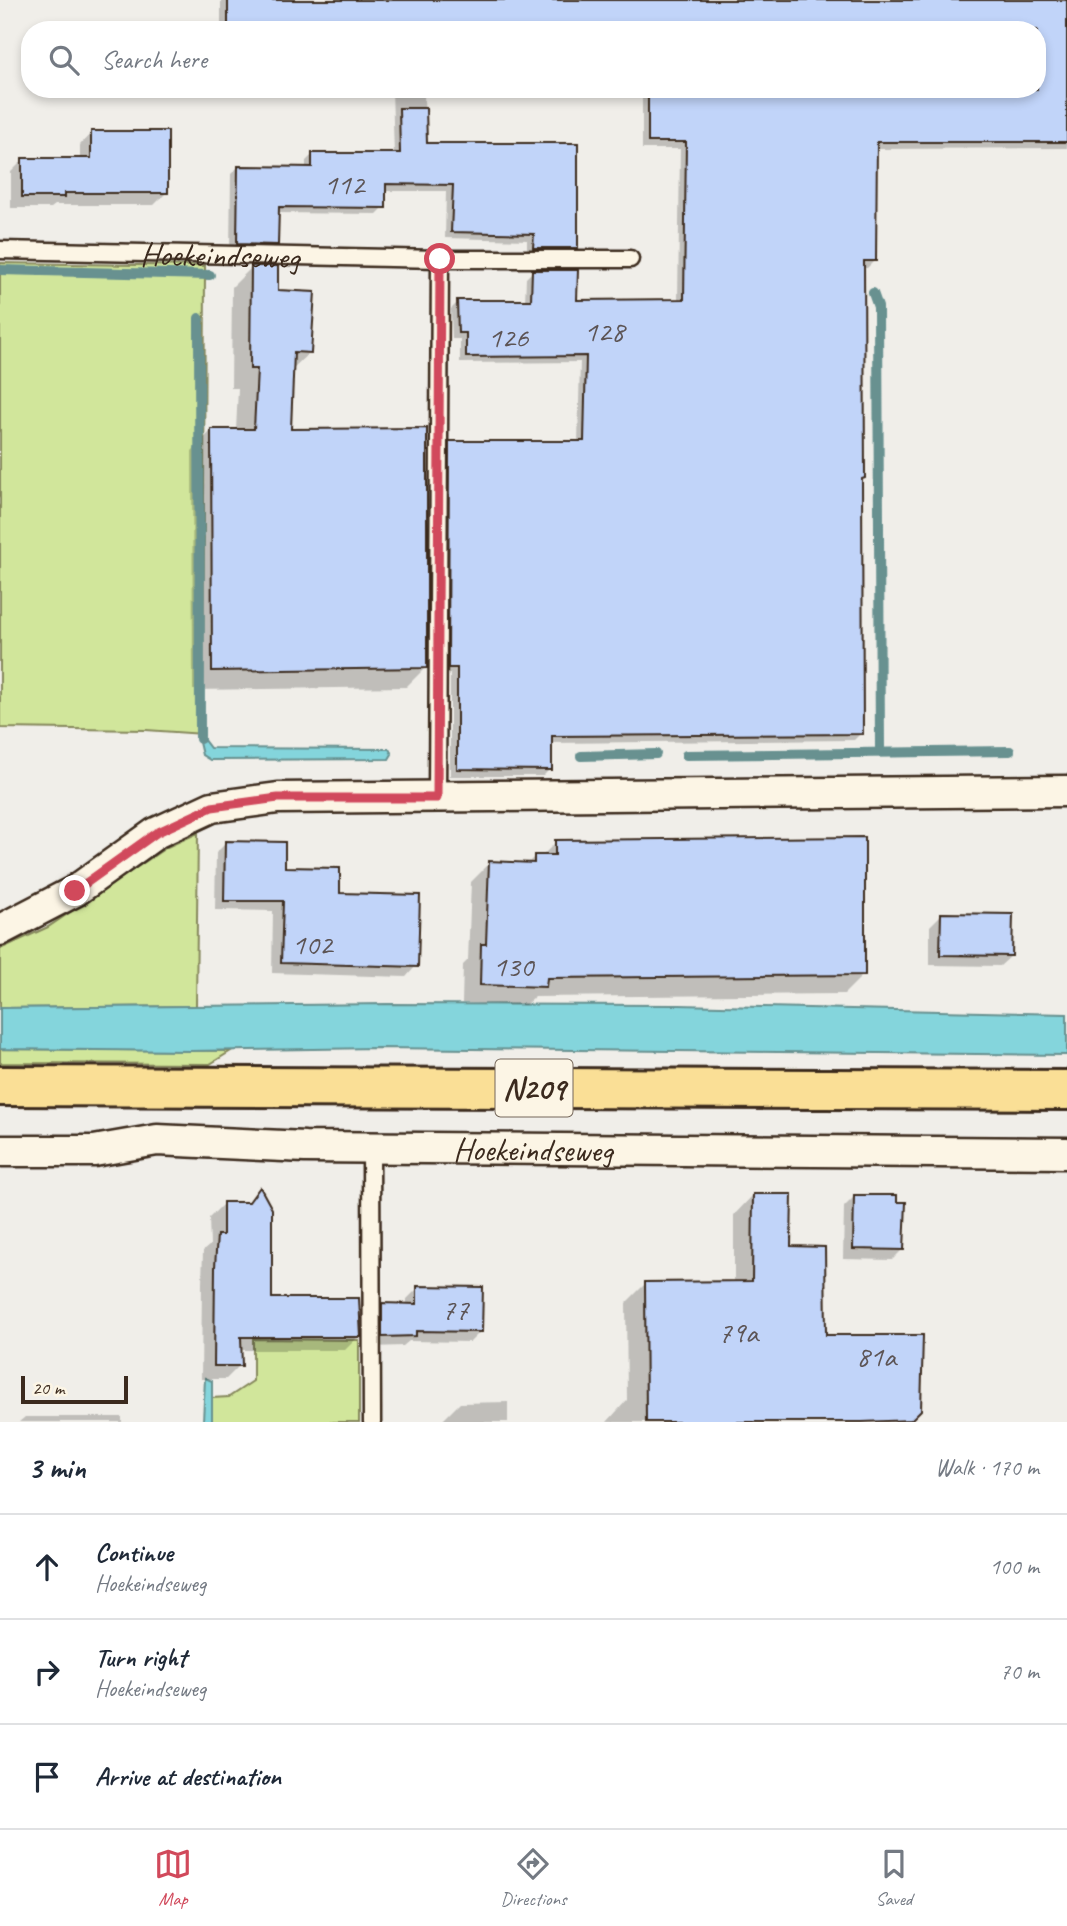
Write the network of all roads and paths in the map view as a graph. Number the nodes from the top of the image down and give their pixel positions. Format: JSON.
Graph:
{"nodes":[{"id":1,"x":0,"y":250,"type":"edge"},
{"id":2,"x":440,"y":259,"type":"junction"},
{"id":3,"x":630,"y":259,"type":"dead end"},
{"id":4,"x":1067,"y":791,"type":"edge"},
{"id":5,"x":437,"y":798,"type":"junction"},
{"id":6,"x":0,"y":930,"type":"edge"},
{"id":7,"x":0,"y":1086,"type":"edge"},
{"id":8,"x":1067,"y":1090,"type":"edge"},
{"id":9,"x":371,"y":1147,"type":"junction"},
{"id":10,"x":0,"y":1151,"type":"edge"},
{"id":11,"x":1067,"y":1153,"type":"edge"},
{"id":12,"x":372,"y":1422,"type":"edge"}],
"edges":[{"from":1,"to":2,"type":"lane","name":"Hoekeindseweg"},
{"from":2,"to":3,"type":"lane","name":"Hoekeindseweg"},
{"from":2,"to":5,"type":"lane"},
{"from":4,"to":5,"type":"street"},
{"from":5,"to":6,"type":"street"},
{"from":7,"to":8,"type":"main road","name":"Hoekeindseweg","number":"N209"},
{"from":9,"to":10,"type":"street","name":"Hoekeindseweg"},
{"from":9,"to":11,"type":"street","name":"Hoekeindseweg"},
{"from":9,"to":12,"type":"lane"}]}
